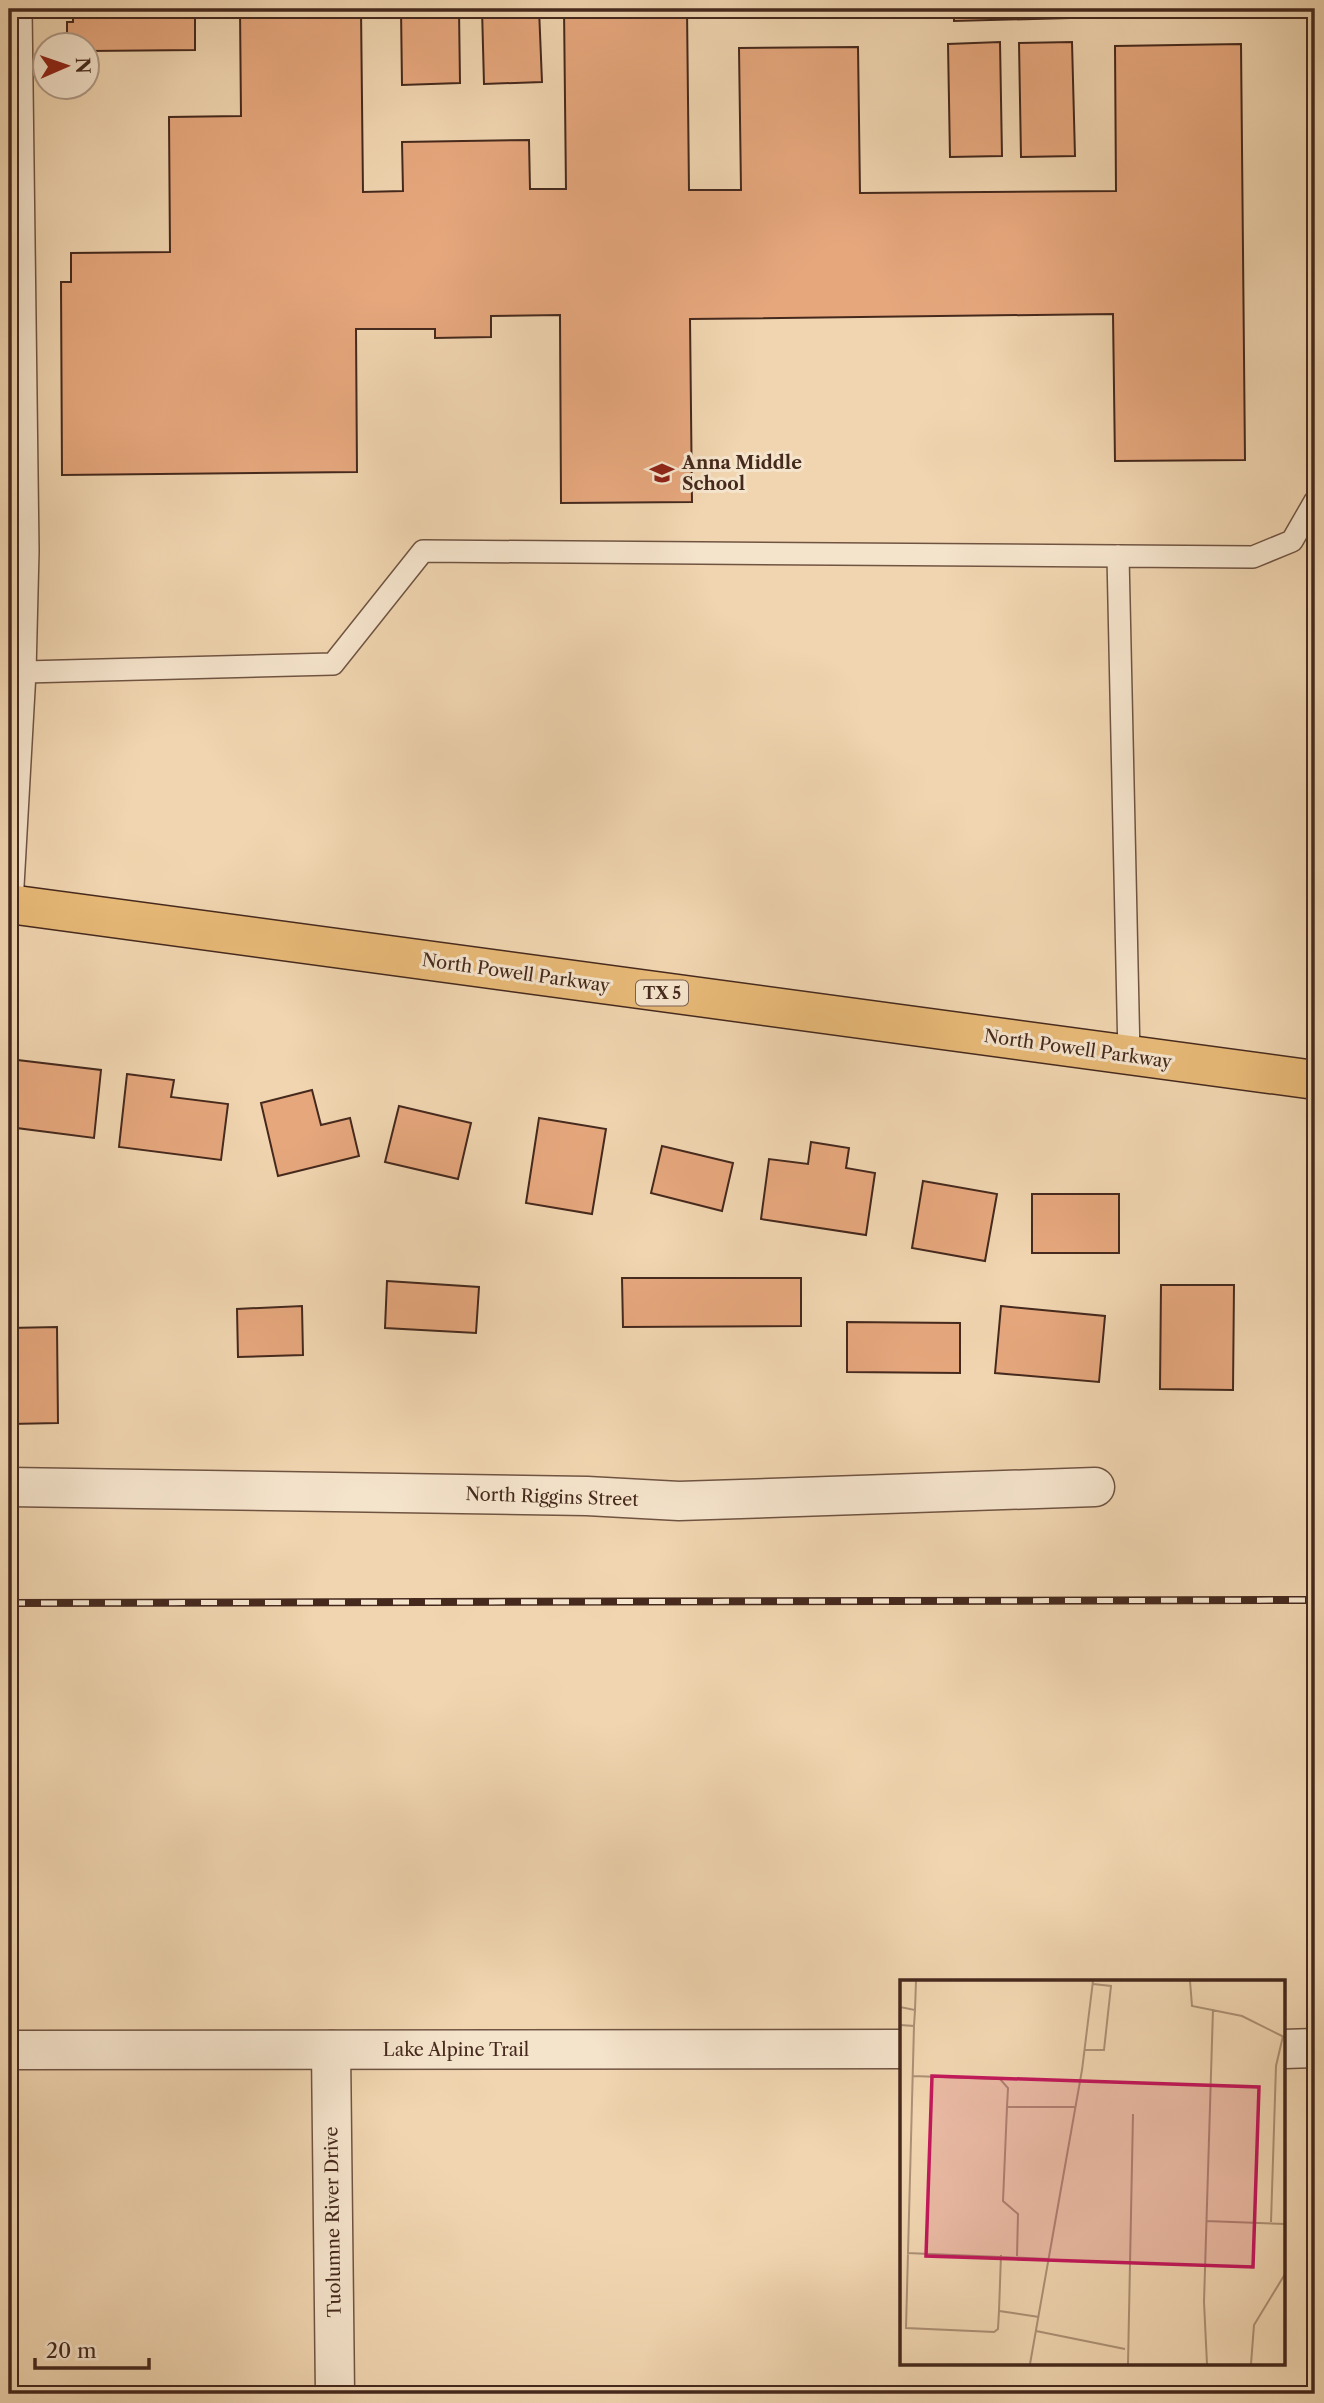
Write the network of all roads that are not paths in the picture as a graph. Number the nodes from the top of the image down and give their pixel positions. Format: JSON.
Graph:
{"nodes":[{"id":1,"x":21,"y":9,"type":"edge"},
{"id":2,"x":1315,"y":501,"type":"edge"},
{"id":3,"x":18,"y":551,"type":"edge"},
{"id":4,"x":1118,"y":556,"type":"junction"},
{"id":5,"x":25,"y":672,"type":"junction"},
{"id":6,"x":10,"y":904,"type":"edge"},
{"id":7,"x":1129,"y":1056,"type":"junction"},
{"id":8,"x":1315,"y":1080,"type":"edge"},
{"id":9,"x":9,"y":1487,"type":"edge"},
{"id":10,"x":1096,"y":1487,"type":"dead end"},
{"id":11,"x":900,"y":2049,"type":"edge"},
{"id":12,"x":1286,"y":2049,"type":"edge"},
{"id":13,"x":1315,"y":2049,"type":"edge"},
{"id":14,"x":9,"y":2050,"type":"edge"},
{"id":15,"x":331,"y":2050,"type":"junction"},
{"id":16,"x":335,"y":2394,"type":"edge"}],
"edges":[{"from":1,"to":3,"type":"lane"},
{"from":2,"to":4,"type":"lane"},
{"from":3,"to":5,"type":"lane"},
{"from":4,"to":5,"type":"lane"},
{"from":4,"to":7,"type":"lane"},
{"from":5,"to":6,"type":"lane"},
{"from":6,"to":7,"type":"main road","name":"North Powell Parkway","number":"TX 5"},
{"from":7,"to":8,"type":"main road","name":"North Powell Parkway","number":"TX 5"},
{"from":9,"to":10,"type":"street","name":"North Riggins Street"},
{"from":11,"to":15,"type":"street","name":"Lake Alpine Trail"},
{"from":12,"to":13,"type":"street"},
{"from":14,"to":15,"type":"street","name":"Lake Alpine Trail"},
{"from":15,"to":16,"type":"street","name":"Tuolumne River Drive"}]}
